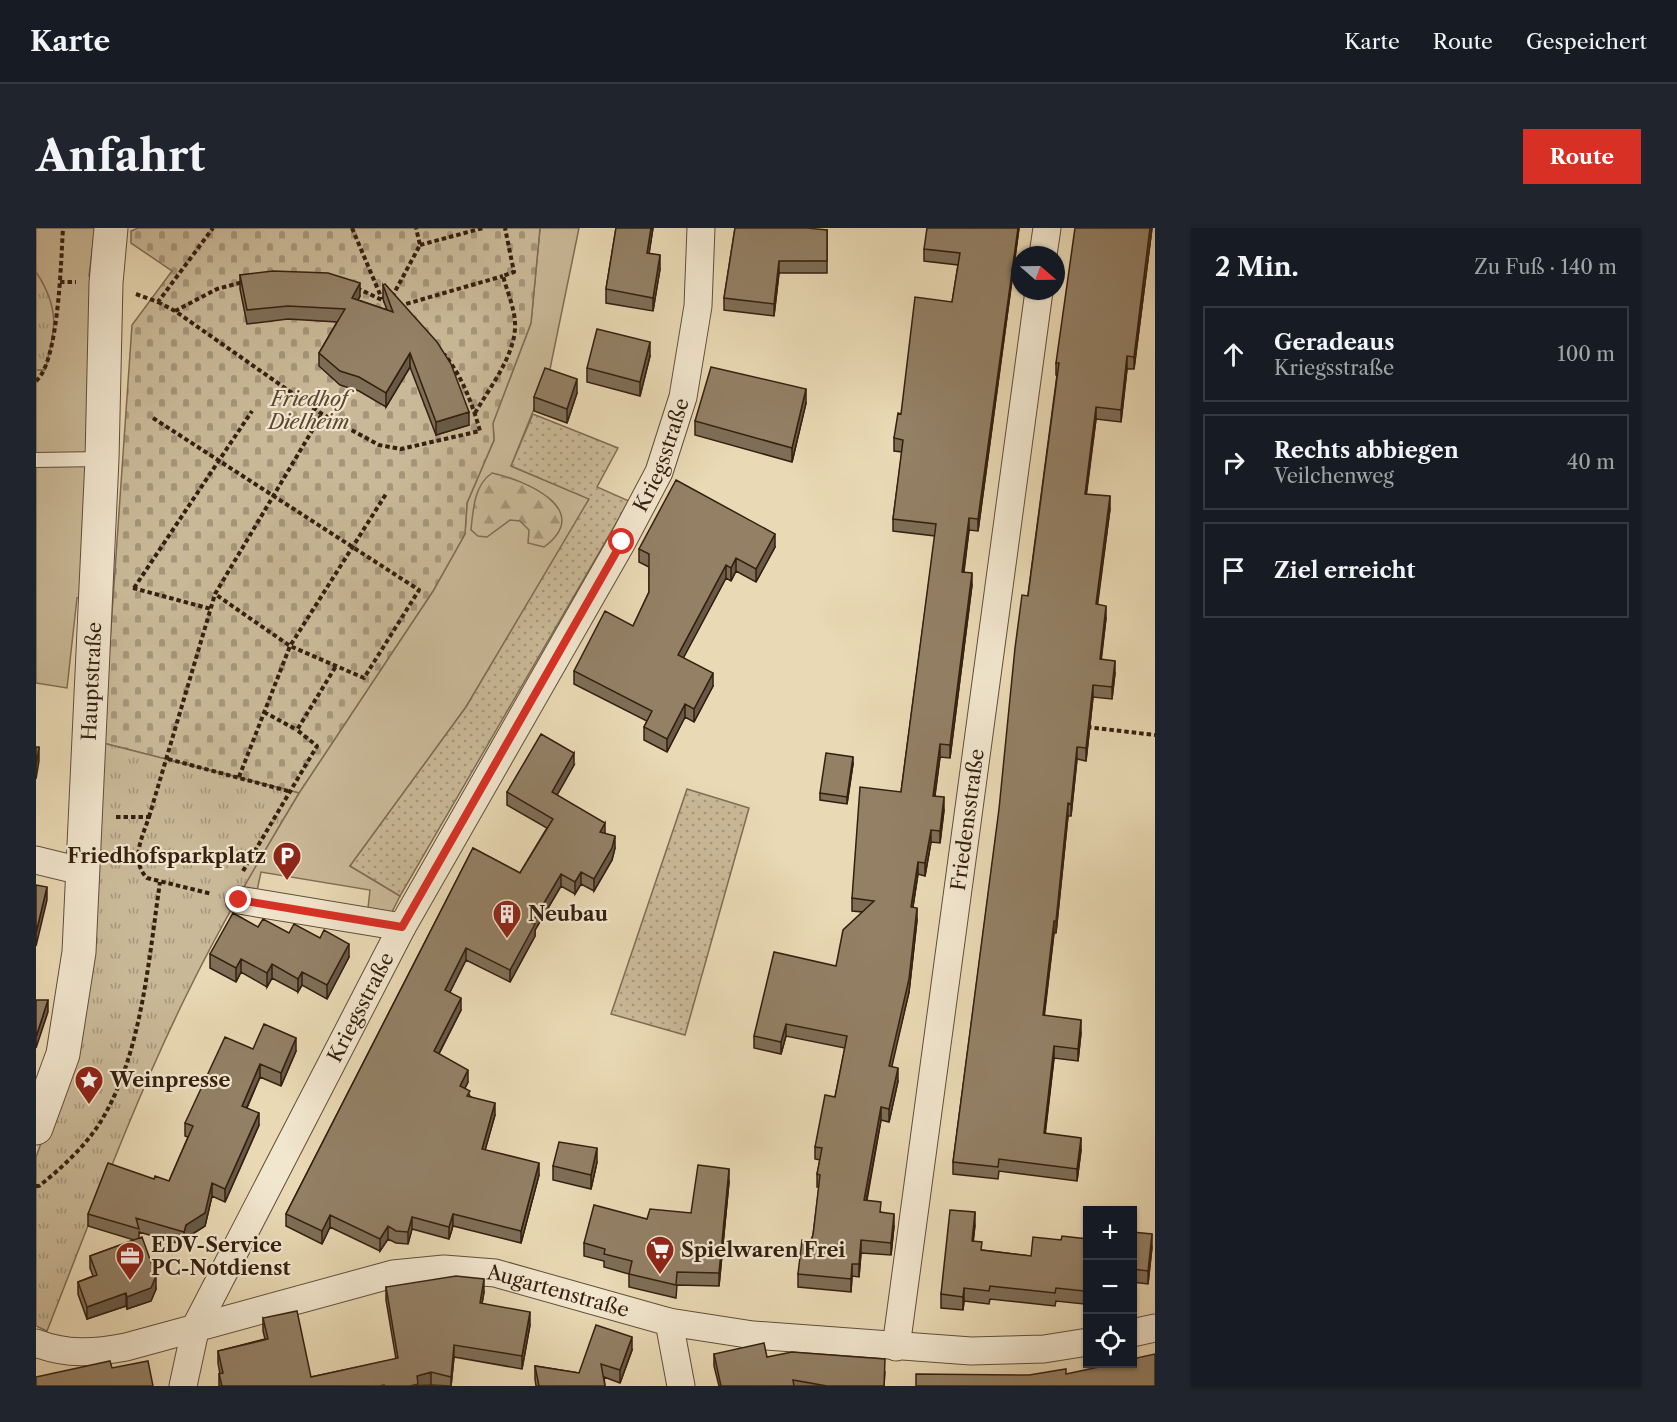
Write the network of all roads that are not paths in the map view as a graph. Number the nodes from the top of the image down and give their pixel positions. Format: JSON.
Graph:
{"nodes":[{"id":1,"x":111,"y":228,"type":"edge"},
{"id":2,"x":701,"y":228,"type":"edge"},
{"id":3,"x":1047,"y":228,"type":"edge"},
{"id":4,"x":1044,"y":246,"type":"edge"},
{"id":5,"x":1038,"y":300,"type":"edge"},
{"id":6,"x":102,"y":459,"type":"junction"},
{"id":7,"x":36,"y":460,"type":"edge"},
{"id":8,"x":36,"y":860,"type":"edge"},
{"id":9,"x":85,"y":872,"type":"junction"},
{"id":10,"x":234,"y":899,"type":"road end"},
{"id":11,"x":402,"y":927,"type":"junction"},
{"id":12,"x":36,"y":1128,"type":"edge"},
{"id":13,"x":669,"y":1322,"type":"junction"},
{"id":14,"x":196,"y":1326,"type":"junction"},
{"id":15,"x":1155,"y":1328,"type":"edge"},
{"id":16,"x":1137,"y":1332,"type":"edge"},
{"id":17,"x":36,"y":1343,"type":"edge"},
{"id":18,"x":1083,"y":1343,"type":"edge"},
{"id":19,"x":896,"y":1347,"type":"junction"},
{"id":20,"x":183,"y":1386,"type":"edge"},
{"id":21,"x":681,"y":1386,"type":"edge"}],
"edges":[{"from":1,"to":6,"type":"street","name":"Hauptstraße"},
{"from":2,"to":11,"type":"street","name":"Kriegsstraße"},
{"from":3,"to":4,"type":"street"},
{"from":5,"to":19,"type":"street","name":"Friedensstraße"},
{"from":6,"to":7,"type":"lane"},
{"from":6,"to":9,"type":"street","name":"Hauptstraße"},
{"from":8,"to":9,"type":"street"},
{"from":9,"to":12,"type":"street","name":"Hauptstraße"},
{"from":10,"to":11,"type":"street"},
{"from":11,"to":14,"type":"street","name":"Kriegsstraße"},
{"from":13,"to":14,"type":"street","name":"Augartenstraße"},
{"from":13,"to":19,"type":"street","name":"Augartenstraße"},
{"from":13,"to":21,"type":"street"},
{"from":14,"to":17,"type":"street","name":"Augartenstraße"},
{"from":14,"to":20,"type":"street","name":"Kriegsstraße"},
{"from":15,"to":16,"type":"street"},
{"from":18,"to":19,"type":"street","name":"Augartenstraße"}]}
